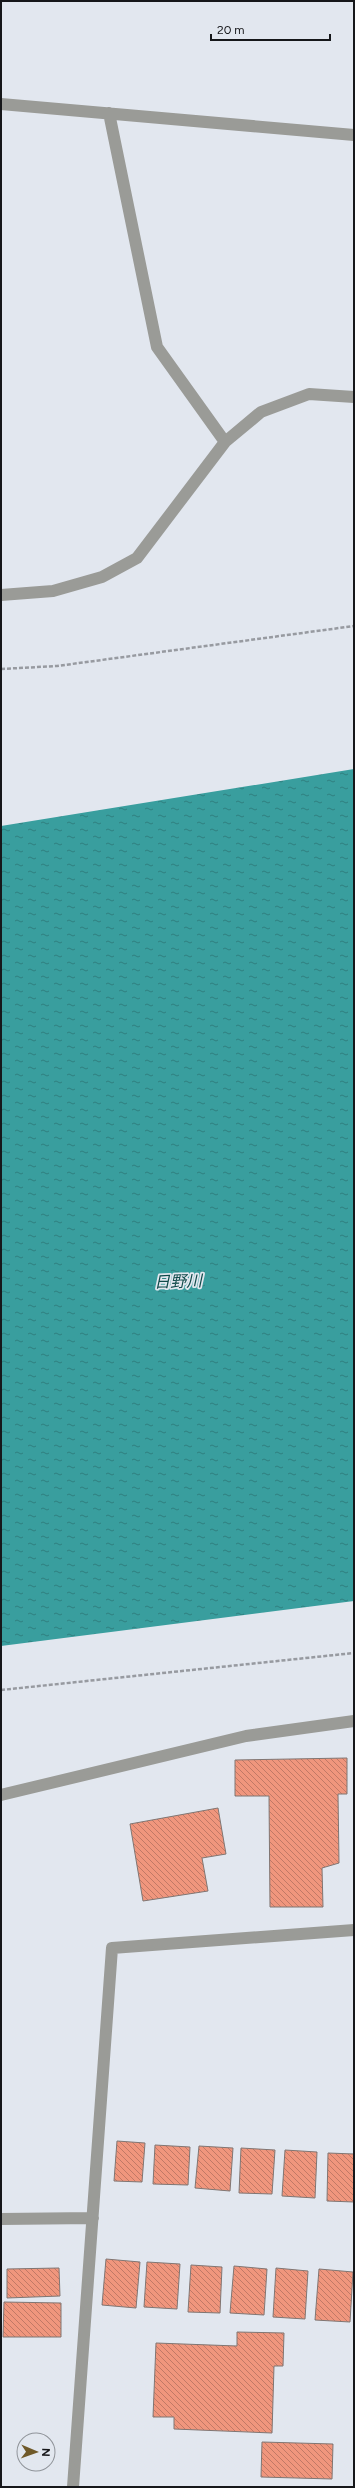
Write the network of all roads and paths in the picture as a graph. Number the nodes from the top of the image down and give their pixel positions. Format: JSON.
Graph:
{"nodes":[{"id":1,"x":1,"y":104,"type":"edge"},
{"id":2,"x":110,"y":113,"type":"junction"},
{"id":3,"x":354,"y":135,"type":"edge"},
{"id":4,"x":354,"y":397,"type":"edge"},
{"id":5,"x":225,"y":442,"type":"junction"},
{"id":6,"x":1,"y":595,"type":"edge"},
{"id":7,"x":354,"y":626,"type":"edge"},
{"id":8,"x":1,"y":669,"type":"edge"},
{"id":9,"x":354,"y":1653,"type":"edge"},
{"id":10,"x":1,"y":1690,"type":"edge"},
{"id":11,"x":354,"y":1721,"type":"edge"},
{"id":12,"x":1,"y":1795,"type":"edge"},
{"id":13,"x":354,"y":1930,"type":"edge"},
{"id":14,"x":1,"y":2218,"type":"edge"},
{"id":15,"x":93,"y":2218,"type":"junction"},
{"id":16,"x":73,"y":2487,"type":"edge"}],
"edges":[{"from":1,"to":2,"type":"street"},
{"from":2,"to":3,"type":"street"},
{"from":2,"to":5,"type":"street"},
{"from":4,"to":5,"type":"street"},
{"from":5,"to":6,"type":"street"},
{"from":7,"to":8,"type":"path"},
{"from":9,"to":10,"type":"path"},
{"from":11,"to":12,"type":"street"},
{"from":13,"to":15,"type":"street"},
{"from":14,"to":15,"type":"street"},
{"from":15,"to":16,"type":"street"}]}
